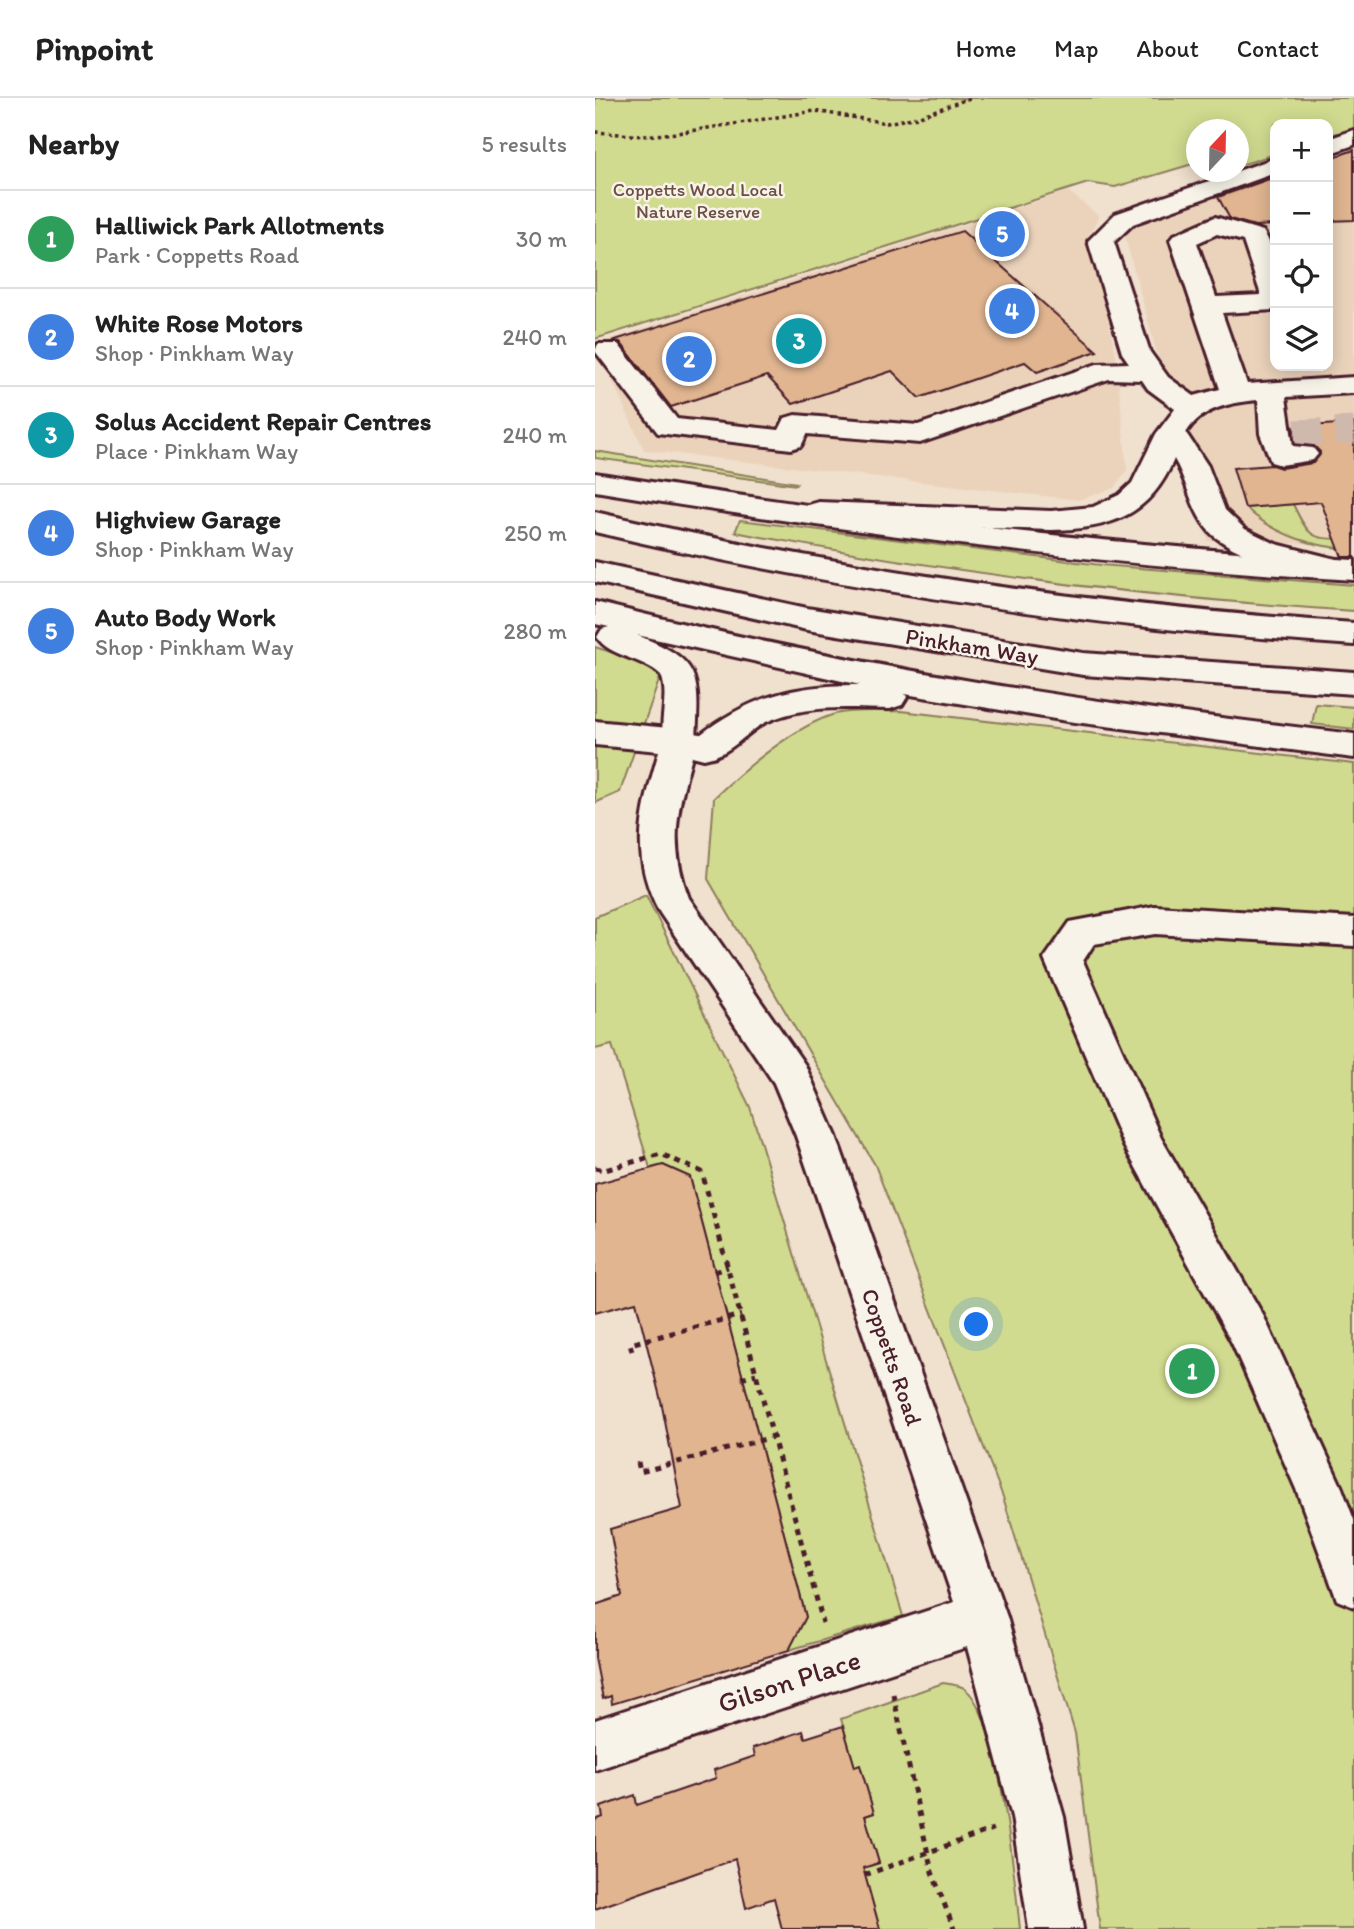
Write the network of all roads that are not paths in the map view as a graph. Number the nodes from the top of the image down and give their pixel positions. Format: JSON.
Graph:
{"nodes":[{"id":1,"x":1354,"y":138,"type":"edge"},
{"id":2,"x":1333,"y":145,"type":"edge"},
{"id":3,"x":1270,"y":168,"type":"edge"},
{"id":4,"x":1270,"y":282,"type":"edge"},
{"id":5,"x":1270,"y":302,"type":"edge"},
{"id":6,"x":1206,"y":306,"type":"junction"},
{"id":7,"x":608,"y":349,"type":"dead end"},
{"id":8,"x":1150,"y":372,"type":"junction"},
{"id":9,"x":1304,"y":377,"type":"edge"},
{"id":10,"x":1354,"y":385,"type":"edge"},
{"id":11,"x":1271,"y":392,"type":"junction"},
{"id":12,"x":1236,"y":394,"type":"junction"},
{"id":13,"x":1354,"y":403,"type":"edge"},
{"id":14,"x":1192,"y":408,"type":"junction"},
{"id":15,"x":1172,"y":434,"type":"junction"},
{"id":16,"x":1291,"y":440,"type":"dead end"},
{"id":17,"x":595,"y":481,"type":"edge"},
{"id":18,"x":764,"y":510,"type":"junction"},
{"id":19,"x":595,"y":522,"type":"edge"},
{"id":20,"x":1345,"y":569,"type":"edge"},
{"id":21,"x":595,"y":572,"type":"edge"},
{"id":22,"x":595,"y":613,"type":"edge"},
{"id":23,"x":595,"y":629,"type":"edge"},
{"id":24,"x":1354,"y":634,"type":"edge"},
{"id":25,"x":1354,"y":683,"type":"edge"},
{"id":26,"x":1001,"y":698,"type":"junction"},
{"id":27,"x":595,"y":733,"type":"edge"},
{"id":28,"x":694,"y":744,"type":"junction"},
{"id":29,"x":1354,"y":746,"type":"edge"},
{"id":30,"x":1354,"y":932,"type":"edge"},
{"id":31,"x":1354,"y":1583,"type":"edge"},
{"id":32,"x":983,"y":1617,"type":"junction"},
{"id":33,"x":595,"y":1745,"type":"edge"},
{"id":34,"x":1056,"y":1929,"type":"edge"}],
"edges":[{"from":1,"to":2,"type":"main road"},
{"from":3,"to":8,"type":"main road"},
{"from":4,"to":6,"type":"main road"},
{"from":5,"to":6,"type":"main road"},
{"from":6,"to":12,"type":"main road"},
{"from":7,"to":8,"type":"main road"},
{"from":8,"to":14,"type":"main road"},
{"from":9,"to":10,"type":"main road"},
{"from":9,"to":11,"type":"main road"},
{"from":9,"to":13,"type":"main road"},
{"from":11,"to":12,"type":"main road"},
{"from":11,"to":16,"type":"main road"},
{"from":12,"to":14,"type":"main road"},
{"from":14,"to":15,"type":"main road"},
{"from":15,"to":18,"type":"main road"},
{"from":15,"to":20,"type":"main road"},
{"from":17,"to":18,"type":"main road"},
{"from":18,"to":20,"type":"main road"},
{"from":19,"to":24,"type":"main road"},
{"from":21,"to":25,"type":"main road","name":"Pinkham Way"},
{"from":22,"to":26,"type":"main road"},
{"from":23,"to":28,"type":"main road"},
{"from":26,"to":28,"type":"main road"},
{"from":26,"to":29,"type":"main road"},
{"from":27,"to":28,"type":"main road"},
{"from":28,"to":32,"type":"main road","name":"Coppetts Road"},
{"from":30,"to":31,"type":"main road"},
{"from":32,"to":33,"type":"main road","name":"Gilson Place"},
{"from":32,"to":34,"type":"main road","name":"Coppetts Road"}]}
